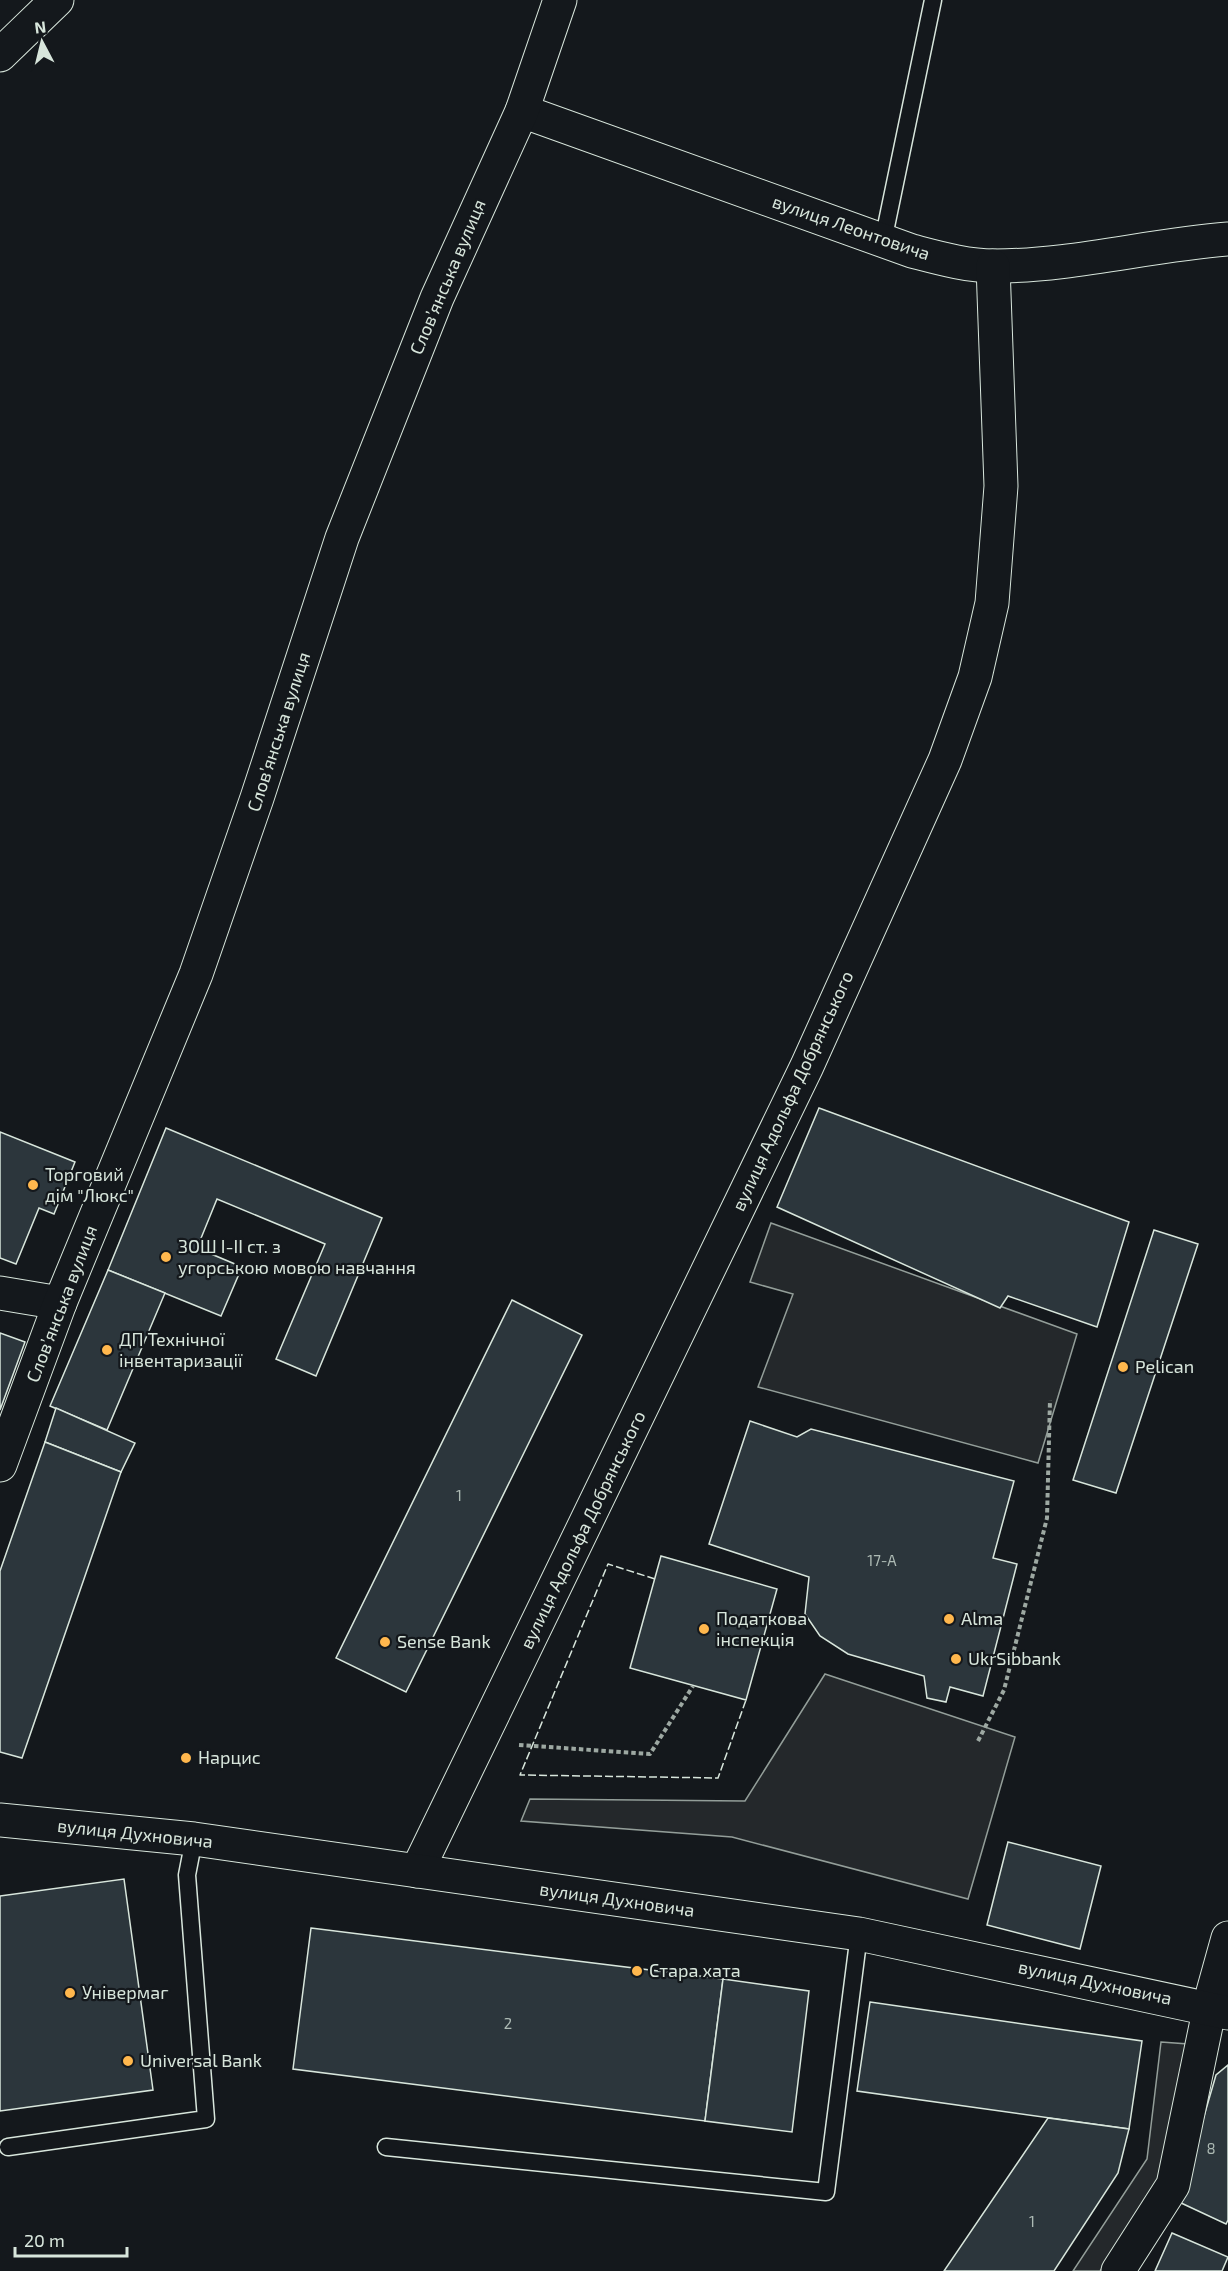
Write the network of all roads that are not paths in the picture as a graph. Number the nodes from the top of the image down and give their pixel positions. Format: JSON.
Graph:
{"nodes":[{"id":1,"x":57,"y":0,"type":"edge"},
{"id":2,"x":560,"y":0,"type":"edge"},
{"id":3,"x":933,"y":0,"type":"edge"},
{"id":4,"x":0,"y":55,"type":"edge"},
{"id":5,"x":522,"y":111,"type":"junction"},
{"id":6,"x":1228,"y":238,"type":"edge"},
{"id":7,"x":883,"y":241,"type":"junction"},
{"id":8,"x":993,"y":266,"type":"junction"},
{"id":9,"x":0,"y":1293,"type":"edge"},
{"id":10,"x":60,"y":1303,"type":"junction"},
{"id":11,"x":0,"y":1465,"type":"edge"},
{"id":12,"x":0,"y":1820,"type":"edge"},
{"id":13,"x":194,"y":1839,"type":"junction"},
{"id":14,"x":417,"y":1871,"type":"junction"},
{"id":15,"x":860,"y":1934,"type":"junction"},
{"id":16,"x":1228,"y":1938,"type":"edge"},
{"id":17,"x":1219,"y":2011,"type":"edge"},
{"id":18,"x":8,"y":2147,"type":"dead end"},
{"id":19,"x":386,"y":2147,"type":"dead end"},
{"id":20,"x":1118,"y":2271,"type":"edge"}],
"edges":[{"from":1,"to":4,"type":"street"},
{"from":2,"to":5,"type":"street","name":"Словʼянська вулиця"},
{"from":3,"to":7,"type":"lane"},
{"from":5,"to":7,"type":"street","name":"вулиця Леонтовича"},
{"from":5,"to":10,"type":"street","name":"Словʼянська вулиця"},
{"from":6,"to":8,"type":"street","name":"вулиця Леонтовича"},
{"from":7,"to":8,"type":"street","name":"вулиця Леонтовича"},
{"from":8,"to":14,"type":"street","name":"вулиця Адольфа Добрянського"},
{"from":9,"to":10,"type":"street"},
{"from":10,"to":11,"type":"street","name":"Словʼянська вулиця"},
{"from":12,"to":13,"type":"street","name":"вулиця Духновича"},
{"from":13,"to":14,"type":"street","name":"вулиця Духновича"},
{"from":13,"to":18,"type":"lane"},
{"from":14,"to":15,"type":"street","name":"вулиця Духновича"},
{"from":15,"to":17,"type":"street","name":"вулиця Духновича"},
{"from":15,"to":19,"type":"lane"},
{"from":16,"to":17,"type":"street"},
{"from":17,"to":20,"type":"street"}]}
